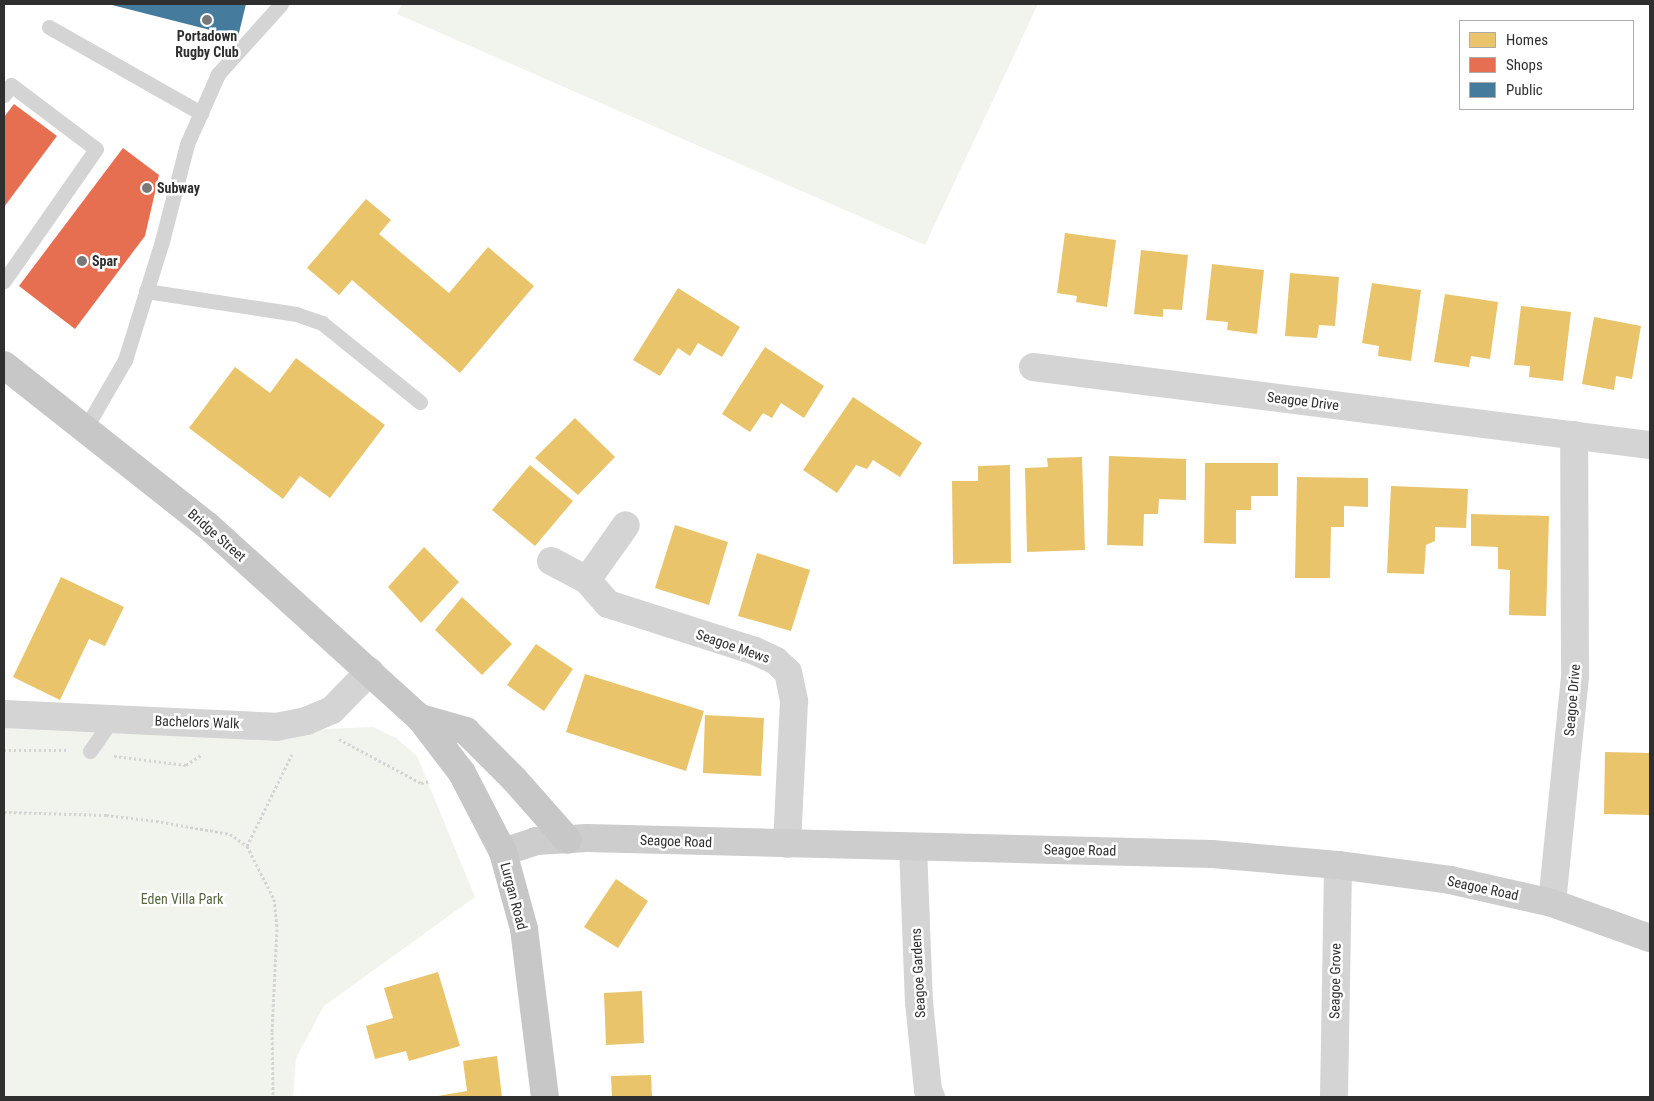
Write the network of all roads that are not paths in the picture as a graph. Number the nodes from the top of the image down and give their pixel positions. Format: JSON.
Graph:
{"nodes":[{"id":1,"x":281,"y":4,"type":"edge"},
{"id":2,"x":48,"y":27,"type":"dead end"},
{"id":3,"x":4,"y":95,"type":"edge"},
{"id":4,"x":201,"y":113,"type":"junction"},
{"id":5,"x":4,"y":281,"type":"edge"},
{"id":6,"x":146,"y":291,"type":"junction"},
{"id":7,"x":4,"y":365,"type":"edge"},
{"id":8,"x":1033,"y":367,"type":"dead end"},
{"id":9,"x":420,"y":402,"type":"dead end"},
{"id":10,"x":85,"y":429,"type":"junction"},
{"id":11,"x":1574,"y":435,"type":"junction"},
{"id":12,"x":1650,"y":445,"type":"edge"},
{"id":13,"x":626,"y":525,"type":"dead end"},
{"id":14,"x":551,"y":561,"type":"dead end"},
{"id":15,"x":587,"y":580,"type":"junction"},
{"id":16,"x":370,"y":671,"type":"junction"},
{"id":17,"x":4,"y":714,"type":"edge"},
{"id":18,"x":420,"y":718,"type":"junction"},
{"id":19,"x":112,"y":719,"type":"junction"},
{"id":20,"x":90,"y":750,"type":"road end"},
{"id":21,"x":568,"y":840,"type":"junction"},
{"id":22,"x":787,"y":844,"type":"junction"},
{"id":23,"x":913,"y":847,"type":"junction"},
{"id":24,"x":502,"y":852,"type":"junction"},
{"id":25,"x":1338,"y":865,"type":"junction"},
{"id":26,"x":1552,"y":903,"type":"junction"},
{"id":27,"x":1650,"y":938,"type":"edge"},
{"id":28,"x":545,"y":1097,"type":"edge"},
{"id":29,"x":931,"y":1097,"type":"edge"},
{"id":30,"x":1334,"y":1097,"type":"edge"}],
"edges":[{"from":1,"to":4,"type":"lane"},
{"from":2,"to":4,"type":"lane"},
{"from":3,"to":5,"type":"lane"},
{"from":4,"to":6,"type":"lane"},
{"from":6,"to":9,"type":"lane"},
{"from":6,"to":10,"type":"lane"},
{"from":7,"to":10,"type":"main road","name":"Bridge Street"},
{"from":8,"to":11,"type":"street","name":"Seagoe Drive"},
{"from":10,"to":16,"type":"main road","name":"Bridge Street"},
{"from":11,"to":12,"type":"street","name":"Seagoe Drive"},
{"from":11,"to":26,"type":"street","name":"Seagoe Drive"},
{"from":13,"to":15,"type":"street"},
{"from":14,"to":15,"type":"street","name":"Seagoe Mews"},
{"from":15,"to":22,"type":"street","name":"Seagoe Mews"},
{"from":16,"to":18,"type":"main road","name":"Bridge Street"},
{"from":16,"to":19,"type":"street","name":"Bachelors Walk"},
{"from":17,"to":19,"type":"street","name":"Bachelors Walk"},
{"from":18,"to":21,"type":"main road"},
{"from":18,"to":24,"type":"main road","name":"Lurgan Road"},
{"from":19,"to":20,"type":"lane"},
{"from":21,"to":22,"type":"main road","name":"Seagoe Road"},
{"from":21,"to":24,"type":"main road","name":"Seagoe Road"},
{"from":22,"to":23,"type":"main road","name":"Seagoe Road"},
{"from":23,"to":25,"type":"main road","name":"Seagoe Road"},
{"from":23,"to":29,"type":"street","name":"Seagoe Gardens"},
{"from":24,"to":28,"type":"main road","name":"Lurgan Road"},
{"from":25,"to":26,"type":"main road","name":"Seagoe Road"},
{"from":25,"to":30,"type":"street","name":"Seagoe Grove"},
{"from":26,"to":27,"type":"main road","name":"Seagoe Road"}]}
